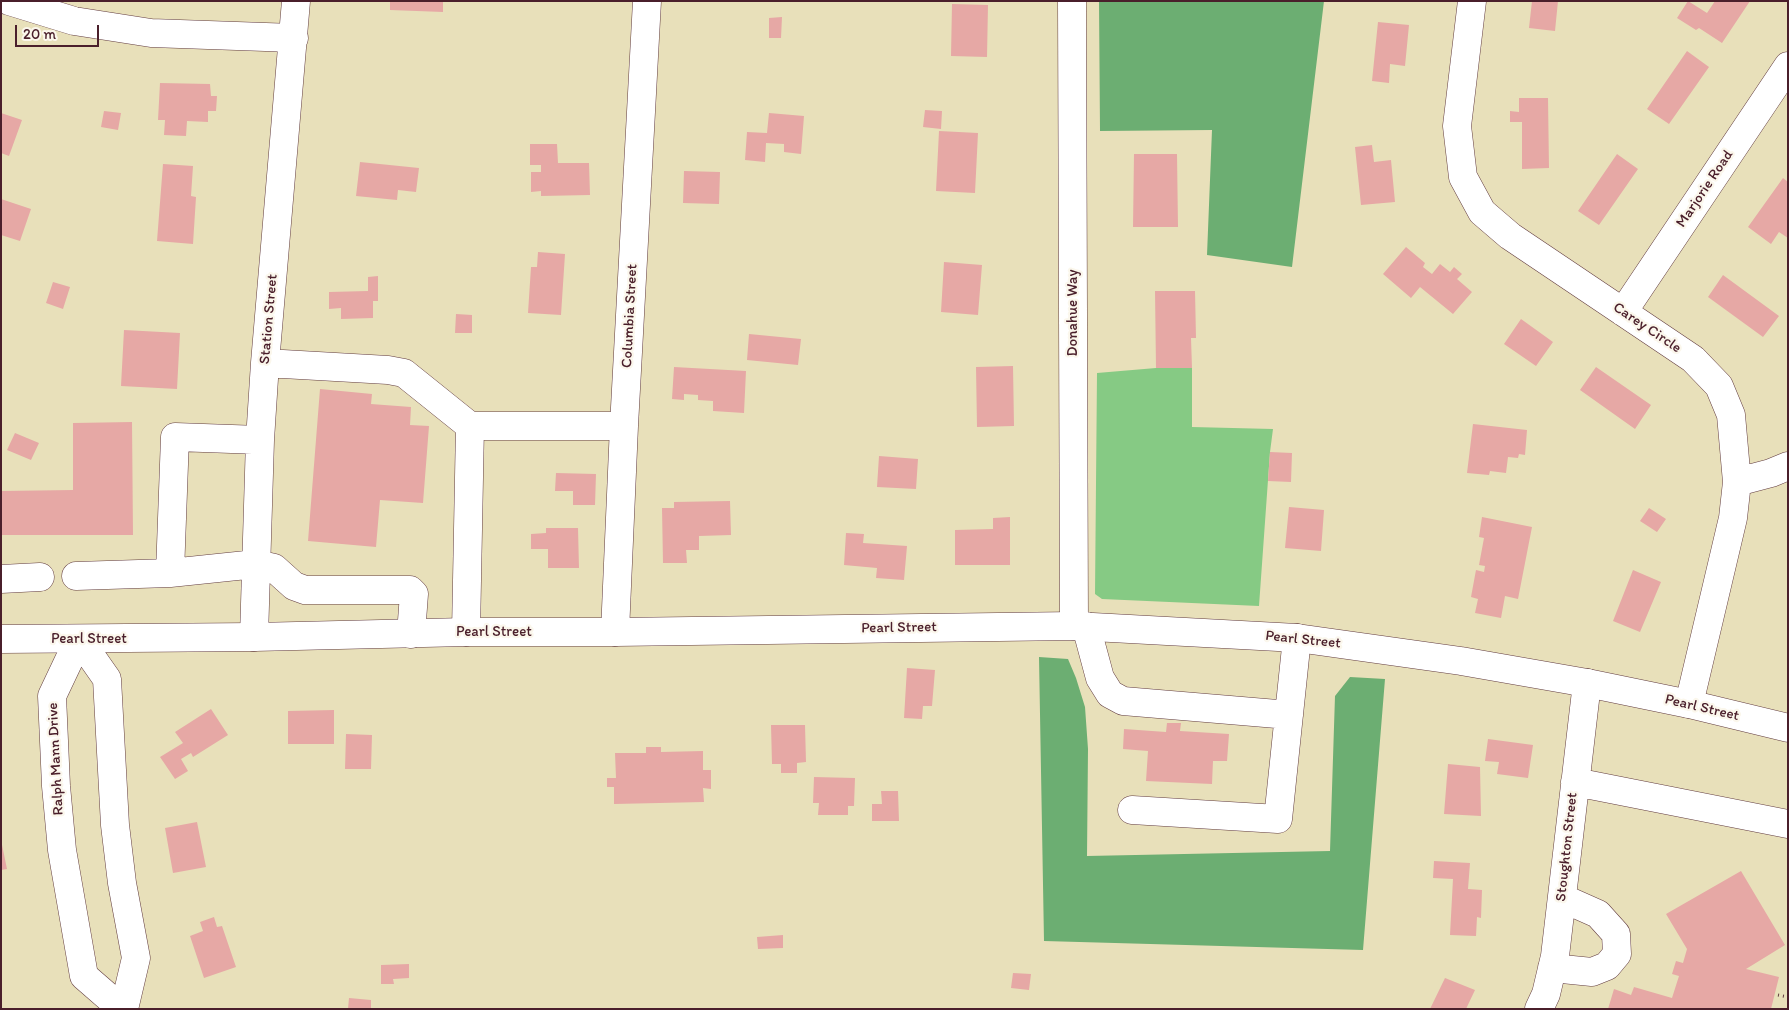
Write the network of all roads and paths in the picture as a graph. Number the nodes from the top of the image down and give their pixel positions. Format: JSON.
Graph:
{"nodes":[{"id":1,"x":9,"y":1,"type":"edge"},
{"id":2,"x":296,"y":1,"type":"edge"},
{"id":3,"x":647,"y":1,"type":"edge"},
{"id":4,"x":1072,"y":1,"type":"edge"},
{"id":5,"x":1472,"y":1,"type":"edge"},
{"id":6,"x":294,"y":38,"type":"junction"},
{"id":7,"x":1788,"y":66,"type":"edge"},
{"id":8,"x":1623,"y":312,"type":"junction"},
{"id":9,"x":265,"y":363,"type":"junction"},
{"id":10,"x":470,"y":426,"type":"junction"},
{"id":11,"x":624,"y":426,"type":"junction"},
{"id":12,"x":260,"y":440,"type":"junction"},
{"id":13,"x":1788,"y":466,"type":"edge"},
{"id":14,"x":1737,"y":482,"type":"junction"},
{"id":15,"x":256,"y":564,"type":"junction"},
{"id":16,"x":170,"y":573,"type":"junction"},
{"id":17,"x":76,"y":576,"type":"dead end"},
{"id":18,"x":40,"y":577,"type":"dead end"},
{"id":19,"x":1,"y":579,"type":"edge"},
{"id":20,"x":1080,"y":626,"type":"junction"},
{"id":21,"x":466,"y":632,"type":"junction"},
{"id":22,"x":616,"y":632,"type":"junction"},
{"id":23,"x":412,"y":634,"type":"junction"},
{"id":24,"x":254,"y":637,"type":"junction"},
{"id":25,"x":1297,"y":638,"type":"junction"},
{"id":26,"x":1,"y":639,"type":"edge"},
{"id":27,"x":79,"y":639,"type":"junction"},
{"id":28,"x":1587,"y":683,"type":"junction"},
{"id":29,"x":1689,"y":704,"type":"junction"},
{"id":30,"x":1289,"y":715,"type":"junction"},
{"id":31,"x":1788,"y":728,"type":"edge"},
{"id":32,"x":1575,"y":782,"type":"junction"},
{"id":33,"x":1132,"y":810,"type":"dead end"},
{"id":34,"x":1788,"y":824,"type":"edge"},
{"id":35,"x":1562,"y":898,"type":"junction"},
{"id":36,"x":1552,"y":968,"type":"junction"},
{"id":37,"x":1778,"y":995,"type":"dead end"},
{"id":38,"x":1788,"y":997,"type":"edge"},
{"id":39,"x":123,"y":1009,"type":"edge"},
{"id":40,"x":1539,"y":1009,"type":"edge"}],
"edges":[{"from":1,"to":6,"type":"street"},
{"from":2,"to":6,"type":"street","name":"Station Street"},
{"from":3,"to":11,"type":"street","name":"Columbia Street"},
{"from":4,"to":20,"type":"street","name":"Donahue Way"},
{"from":5,"to":8,"type":"street","name":"Carey Circle"},
{"from":6,"to":9,"type":"street","name":"Station Street"},
{"from":7,"to":8,"type":"street","name":"Marjorie Road"},
{"from":8,"to":14,"type":"street","name":"Carey Circle"},
{"from":9,"to":10,"type":"street"},
{"from":9,"to":12,"type":"street","name":"Station Street"},
{"from":10,"to":11,"type":"street"},
{"from":10,"to":21,"type":"street"},
{"from":11,"to":22,"type":"street","name":"Columbia Street"},
{"from":12,"to":15,"type":"street","name":"Station Street"},
{"from":12,"to":16,"type":"street"},
{"from":13,"to":14,"type":"street"},
{"from":14,"to":29,"type":"street","name":"Carey Circle"},
{"from":15,"to":16,"type":"street"},
{"from":15,"to":23,"type":"street"},
{"from":15,"to":24,"type":"street","name":"Station Street"},
{"from":16,"to":17,"type":"street"},
{"from":18,"to":19,"type":"street"},
{"from":20,"to":22,"type":"street","name":"Pearl Street"},
{"from":20,"to":25,"type":"street","name":"Pearl Street"},
{"from":20,"to":30,"type":"street","name":"Donahue Way"},
{"from":21,"to":22,"type":"street","name":"Pearl Street"},
{"from":21,"to":23,"type":"street","name":"Pearl Street"},
{"from":23,"to":24,"type":"street","name":"Pearl Street"},
{"from":24,"to":27,"type":"street","name":"Pearl Street"},
{"from":25,"to":28,"type":"street","name":"Pearl Street"},
{"from":25,"to":30,"type":"street"},
{"from":26,"to":27,"type":"street","name":"Pearl Street"},
{"from":27,"to":39,"type":"street","name":"Ralph Mann Drive"},
{"from":27,"to":39,"type":"street","name":"Ralph Mann Drive"},
{"from":28,"to":29,"type":"street","name":"Pearl Street"},
{"from":28,"to":32,"type":"street","name":"Stoughton Street"},
{"from":29,"to":31,"type":"street","name":"Pearl Street"},
{"from":30,"to":33,"type":"street"},
{"from":32,"to":34,"type":"street"},
{"from":32,"to":35,"type":"street","name":"Stoughton Street"},
{"from":35,"to":36,"type":"street","name":"Stoughton Street"},
{"from":35,"to":36,"type":"street"},
{"from":36,"to":40,"type":"street","name":"Stoughton Street"},
{"from":37,"to":38,"type":"path"}]}
